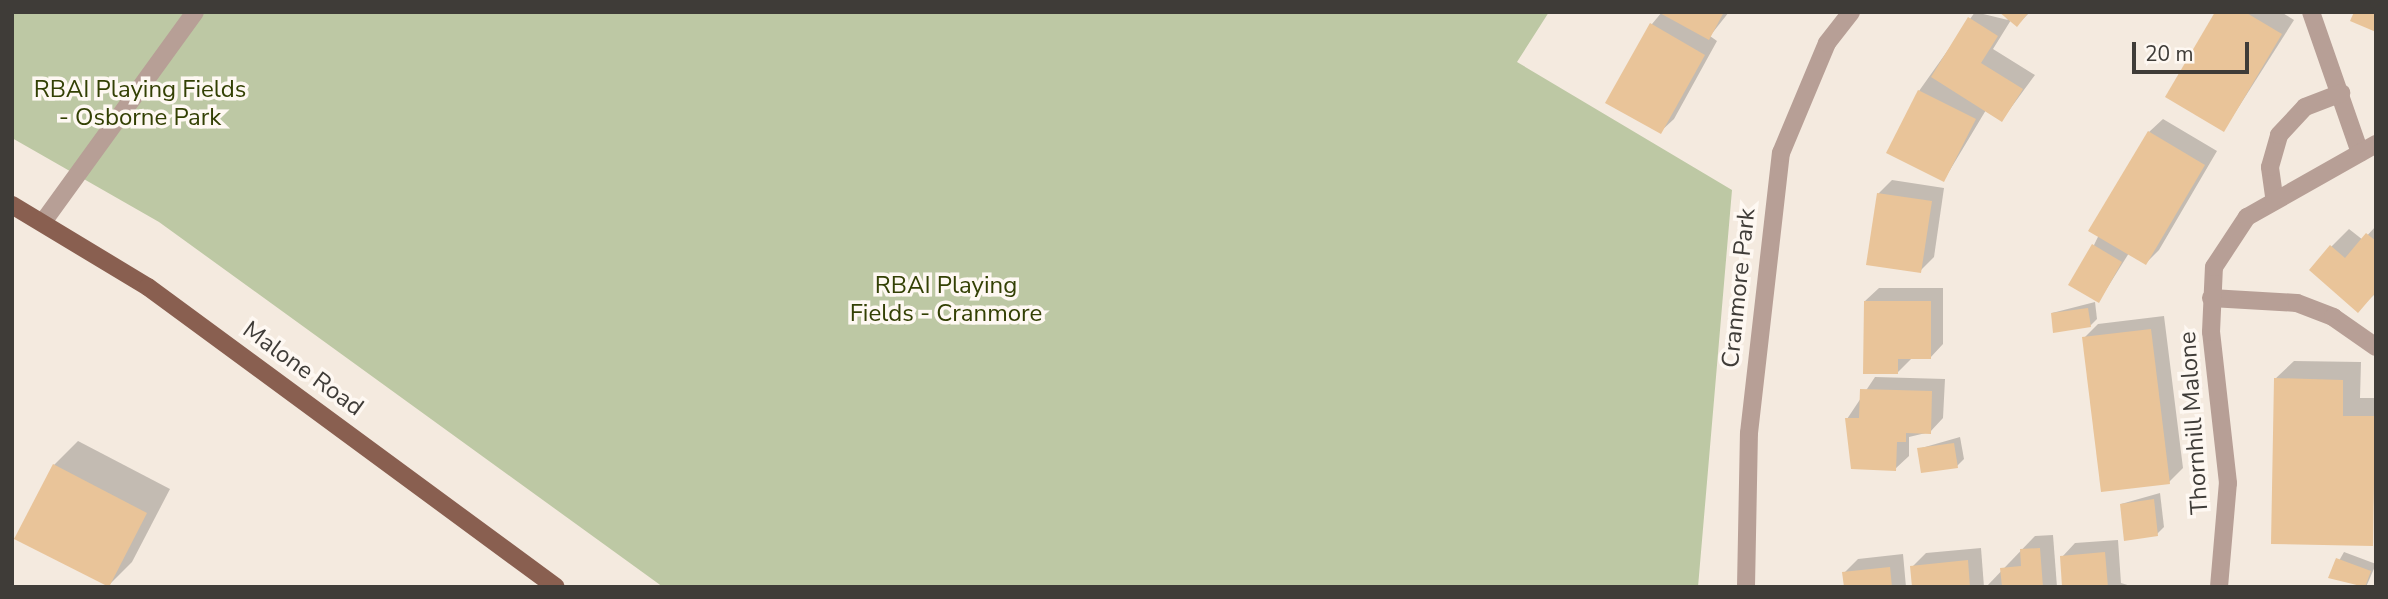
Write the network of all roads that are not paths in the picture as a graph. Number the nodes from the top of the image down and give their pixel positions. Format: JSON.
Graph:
{"nodes":[{"id":1,"x":195,"y":12,"type":"edge"},
{"id":2,"x":1851,"y":12,"type":"edge"},
{"id":3,"x":2311,"y":12,"type":"edge"},
{"id":4,"x":2341,"y":93,"type":"junction"},
{"id":5,"x":2368,"y":149,"type":"edge"},
{"id":6,"x":2274,"y":196,"type":"junction"},
{"id":7,"x":12,"y":205,"type":"edge"},
{"id":8,"x":43,"y":222,"type":"junction"},
{"id":9,"x":2211,"y":298,"type":"junction"},
{"id":10,"x":2376,"y":347,"type":"edge"},
{"id":11,"x":556,"y":587,"type":"edge"},
{"id":12,"x":1746,"y":587,"type":"edge"},
{"id":13,"x":2220,"y":587,"type":"edge"}],
"edges":[{"from":1,"to":8,"type":"street"},
{"from":2,"to":12,"type":"street","name":"Cranmore Park"},
{"from":3,"to":4,"type":"street","name":"Thornhill Malone"},
{"from":4,"to":5,"type":"street","name":"Thornhill Malone"},
{"from":4,"to":6,"type":"street"},
{"from":5,"to":6,"type":"street","name":"Thornhill Malone"},
{"from":6,"to":9,"type":"street","name":"Thornhill Malone"},
{"from":7,"to":8,"type":"main road","name":"Malone Road"},
{"from":8,"to":11,"type":"main road","name":"Malone Road"},
{"from":9,"to":10,"type":"street","name":"Thornhill Malone"},
{"from":9,"to":13,"type":"street","name":"Thornhill Malone"}]}
